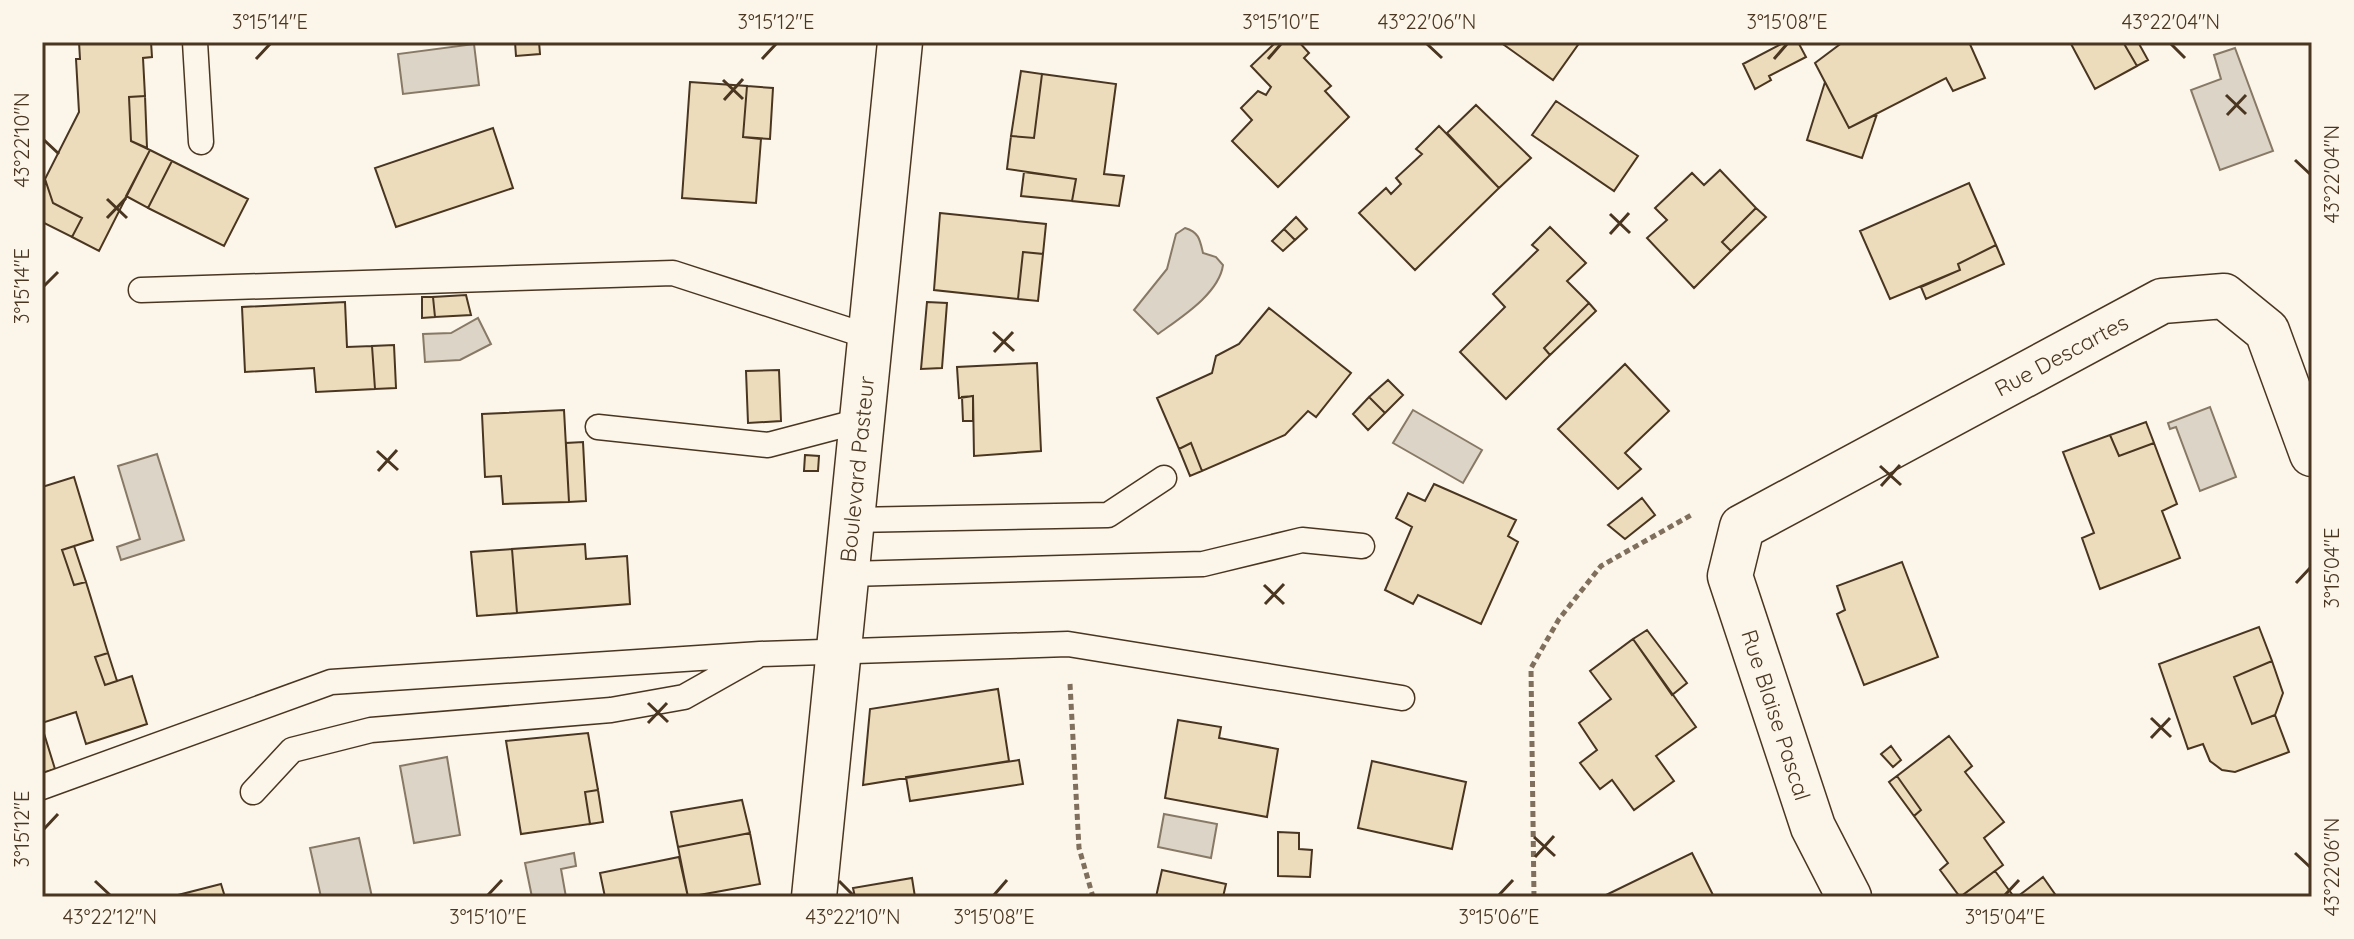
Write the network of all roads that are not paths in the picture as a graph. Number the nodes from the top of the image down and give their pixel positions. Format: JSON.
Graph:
{"nodes":[{"id":1,"x":195,"y":42,"type":"edge"},
{"id":2,"x":900,"y":42,"type":"edge"},
{"id":3,"x":201,"y":142,"type":"dead end"},
{"id":4,"x":141,"y":290,"type":"dead end"},
{"id":5,"x":870,"y":337,"type":"junction"},
{"id":6,"x":863,"y":420,"type":"junction"},
{"id":7,"x":598,"y":427,"type":"dead end"},
{"id":8,"x":2312,"y":454,"type":"edge"},
{"id":9,"x":1164,"y":478,"type":"dead end"},
{"id":10,"x":853,"y":520,"type":"junction"},
{"id":11,"x":1742,"y":527,"type":"joint"},
{"id":12,"x":1362,"y":546,"type":"dead end"},
{"id":13,"x":849,"y":574,"type":"junction"},
{"id":14,"x":760,"y":654,"type":"junction"},
{"id":15,"x":839,"y":654,"type":"junction"},
{"id":16,"x":1402,"y":698,"type":"dead end"},
{"id":17,"x":42,"y":787,"type":"edge"},
{"id":18,"x":253,"y":792,"type":"dead end"},
{"id":19,"x":814,"y":897,"type":"edge"},
{"id":20,"x":1849,"y":897,"type":"edge"}],
"edges":[{"from":1,"to":3,"type":"lane"},
{"from":2,"to":5,"type":"street","name":"Boulevard Pasteur"},
{"from":4,"to":5,"type":"lane"},
{"from":5,"to":6,"type":"street","name":"Boulevard Pasteur"},
{"from":6,"to":7,"type":"lane"},
{"from":6,"to":10,"type":"street","name":"Boulevard Pasteur"},
{"from":8,"to":11,"type":"street","name":"Rue Descartes"},
{"from":9,"to":10,"type":"lane"},
{"from":10,"to":13,"type":"street","name":"Boulevard Pasteur"},
{"from":11,"to":20,"type":"street","name":"Rue Blaise Pascal"},
{"from":12,"to":13,"type":"lane"},
{"from":13,"to":15,"type":"street","name":"Boulevard Pasteur"},
{"from":14,"to":15,"type":"lane"},
{"from":14,"to":17,"type":"lane"},
{"from":14,"to":18,"type":"lane"},
{"from":15,"to":16,"type":"lane"},
{"from":15,"to":19,"type":"street","name":"Boulevard Pasteur"}]}
